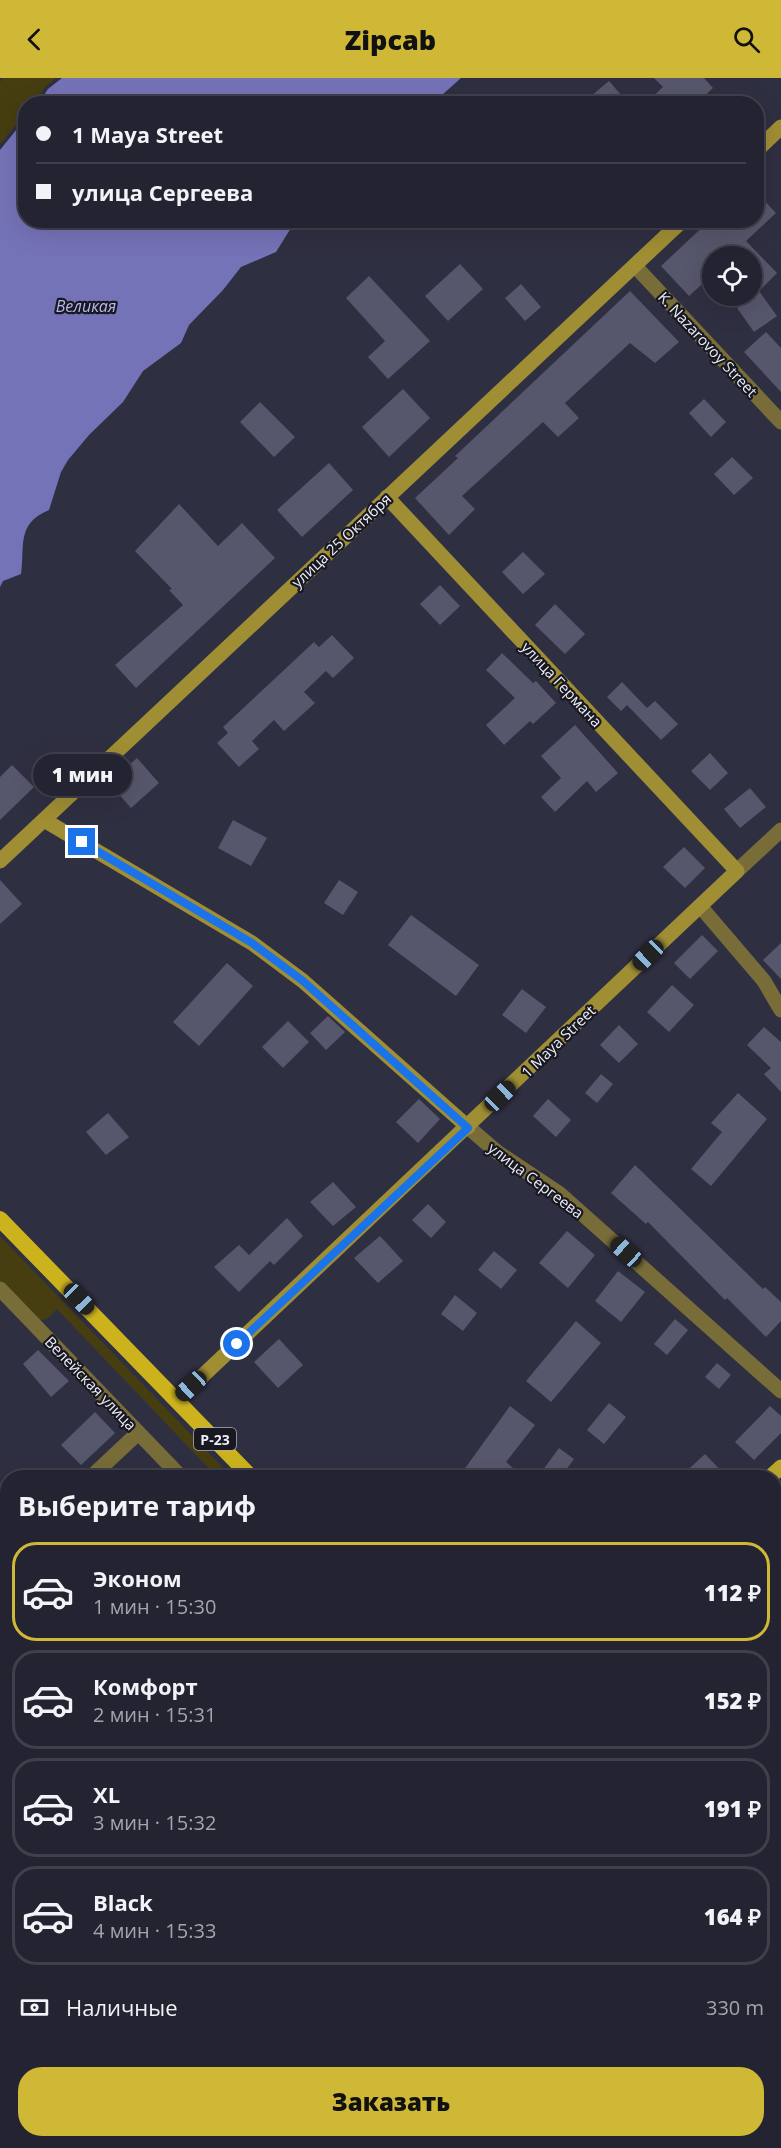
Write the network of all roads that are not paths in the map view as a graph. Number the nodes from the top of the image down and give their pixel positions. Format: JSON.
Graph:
{"nodes":[{"id":1,"x":781,"y":127,"type":"edge"},
{"id":2,"x":764,"y":143,"type":"edge"},
{"id":3,"x":674,"y":228,"type":"edge"},
{"id":4,"x":635,"y":266,"type":"junction"},
{"id":5,"x":781,"y":422,"type":"edge"},
{"id":6,"x":387,"y":497,"type":"junction"},
{"id":7,"x":44,"y":820,"type":"junction"},
{"id":8,"x":781,"y":830,"type":"edge"},
{"id":9,"x":0,"y":861,"type":"edge"},
{"id":10,"x":737,"y":871,"type":"junction"},
{"id":11,"x":700,"y":906,"type":"junction"},
{"id":12,"x":781,"y":1010,"type":"edge"},
{"id":13,"x":468,"y":1128,"type":"junction"},
{"id":14,"x":0,"y":1219,"type":"edge"},
{"id":15,"x":0,"y":1289,"type":"edge"},
{"id":16,"x":781,"y":1391,"type":"edge"},
{"id":17,"x":177,"y":1400,"type":"junction"},
{"id":18,"x":138,"y":1433,"type":"junction"},
{"id":19,"x":99,"y":1470,"type":"edge"},
{"id":20,"x":174,"y":1470,"type":"edge"},
{"id":21,"x":244,"y":1470,"type":"edge"}],
"edges":[{"from":1,"to":2,"type":"main road"},
{"from":3,"to":4,"type":"main road","name":"улица 25 Октября"},
{"from":4,"to":5,"type":"street","name":"K. Nazarovoy Street"},
{"from":4,"to":6,"type":"main road","name":"улица 25 Октября"},
{"from":6,"to":7,"type":"main road","name":"улица 25 Октября"},
{"from":6,"to":10,"type":"main road","name":"улица Германа"},
{"from":7,"to":9,"type":"main road","name":"улица 25 Октября"},
{"from":7,"to":13,"type":"main road","name":"улица Сергеева"},
{"from":8,"to":10,"type":"street","name":"1 Maya Street"},
{"from":10,"to":11,"type":"main road","name":"1 Maya Street"},
{"from":11,"to":12,"type":"street"},
{"from":11,"to":13,"type":"main road","name":"1 Maya Street"},
{"from":13,"to":16,"type":"street","name":"улица Сергеева"},
{"from":13,"to":17,"type":"main road","name":"1 Maya Street"},
{"from":14,"to":17,"type":"highway","number":"Р-23"},
{"from":15,"to":18,"type":"street","name":"Велейская улица"},
{"from":17,"to":21,"type":"highway","number":"Р-23"},
{"from":18,"to":19,"type":"street"},
{"from":18,"to":20,"type":"street","name":"Велейская улица"}]}
